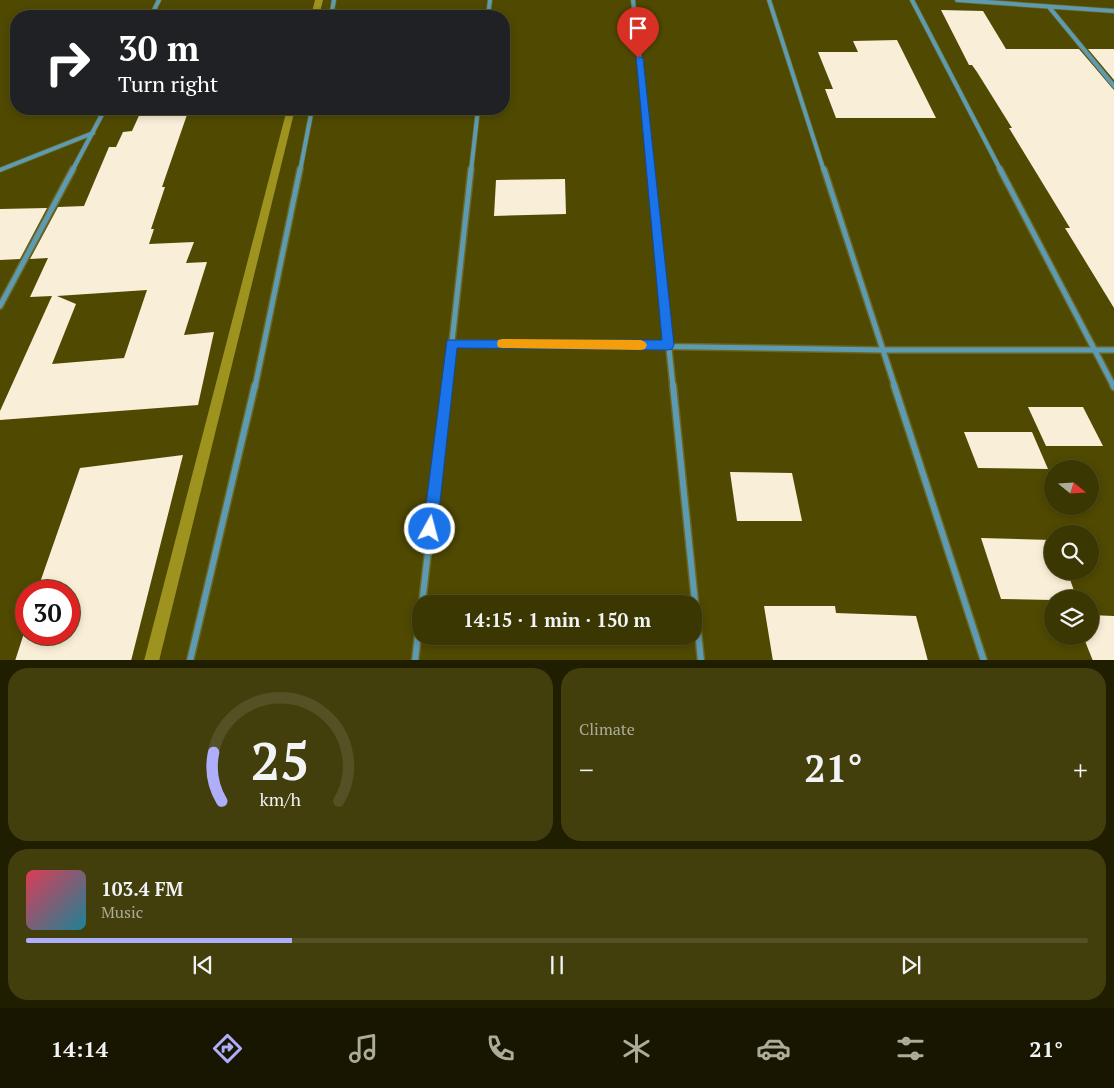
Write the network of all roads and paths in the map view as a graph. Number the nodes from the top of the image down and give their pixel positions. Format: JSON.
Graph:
{"nodes":[{"id":1,"x":632,"y":0,"type":"edge"},
{"id":2,"x":770,"y":0,"type":"edge"},
{"id":3,"x":912,"y":0,"type":"edge"},
{"id":4,"x":957,"y":0,"type":"edge"},
{"id":5,"x":1049,"y":7,"type":"junction"},
{"id":6,"x":1114,"y":11,"type":"edge"},
{"id":7,"x":1114,"y":86,"type":"edge"},
{"id":8,"x":102,"y":115,"type":"edge"},
{"id":9,"x":311,"y":115,"type":"edge"},
{"id":10,"x":477,"y":115,"type":"edge"},
{"id":11,"x":93,"y":133,"type":"junction"},
{"id":12,"x":0,"y":170,"type":"edge"},
{"id":13,"x":0,"y":306,"type":"edge"},
{"id":14,"x":451,"y":343,"type":"junction"},
{"id":15,"x":668,"y":345,"type":"junction"},
{"id":16,"x":882,"y":350,"type":"junction"},
{"id":17,"x":1094,"y":350,"type":"junction"},
{"id":18,"x":1114,"y":350,"type":"edge"},
{"id":19,"x":1114,"y":387,"type":"edge"},
{"id":20,"x":423,"y":595,"type":"edge"},
{"id":21,"x":417,"y":645,"type":"edge"},
{"id":22,"x":190,"y":660,"type":"edge"},
{"id":23,"x":415,"y":660,"type":"edge"},
{"id":24,"x":701,"y":660,"type":"edge"},
{"id":25,"x":984,"y":660,"type":"edge"}],
"edges":[{"from":1,"to":15,"type":"street"},
{"from":2,"to":16,"type":"street"},
{"from":3,"to":17,"type":"street"},
{"from":4,"to":5,"type":"street"},
{"from":5,"to":6,"type":"street"},
{"from":5,"to":7,"type":"street"},
{"from":8,"to":11,"type":"street"},
{"from":9,"to":22,"type":"street"},
{"from":10,"to":14,"type":"street"},
{"from":11,"to":12,"type":"street"},
{"from":11,"to":13,"type":"street"},
{"from":14,"to":15,"type":"street"},
{"from":14,"to":20,"type":"street"},
{"from":15,"to":16,"type":"street"},
{"from":15,"to":24,"type":"street"},
{"from":16,"to":17,"type":"street"},
{"from":16,"to":25,"type":"street"},
{"from":17,"to":18,"type":"street"},
{"from":17,"to":19,"type":"street"},
{"from":21,"to":23,"type":"street"}]}
